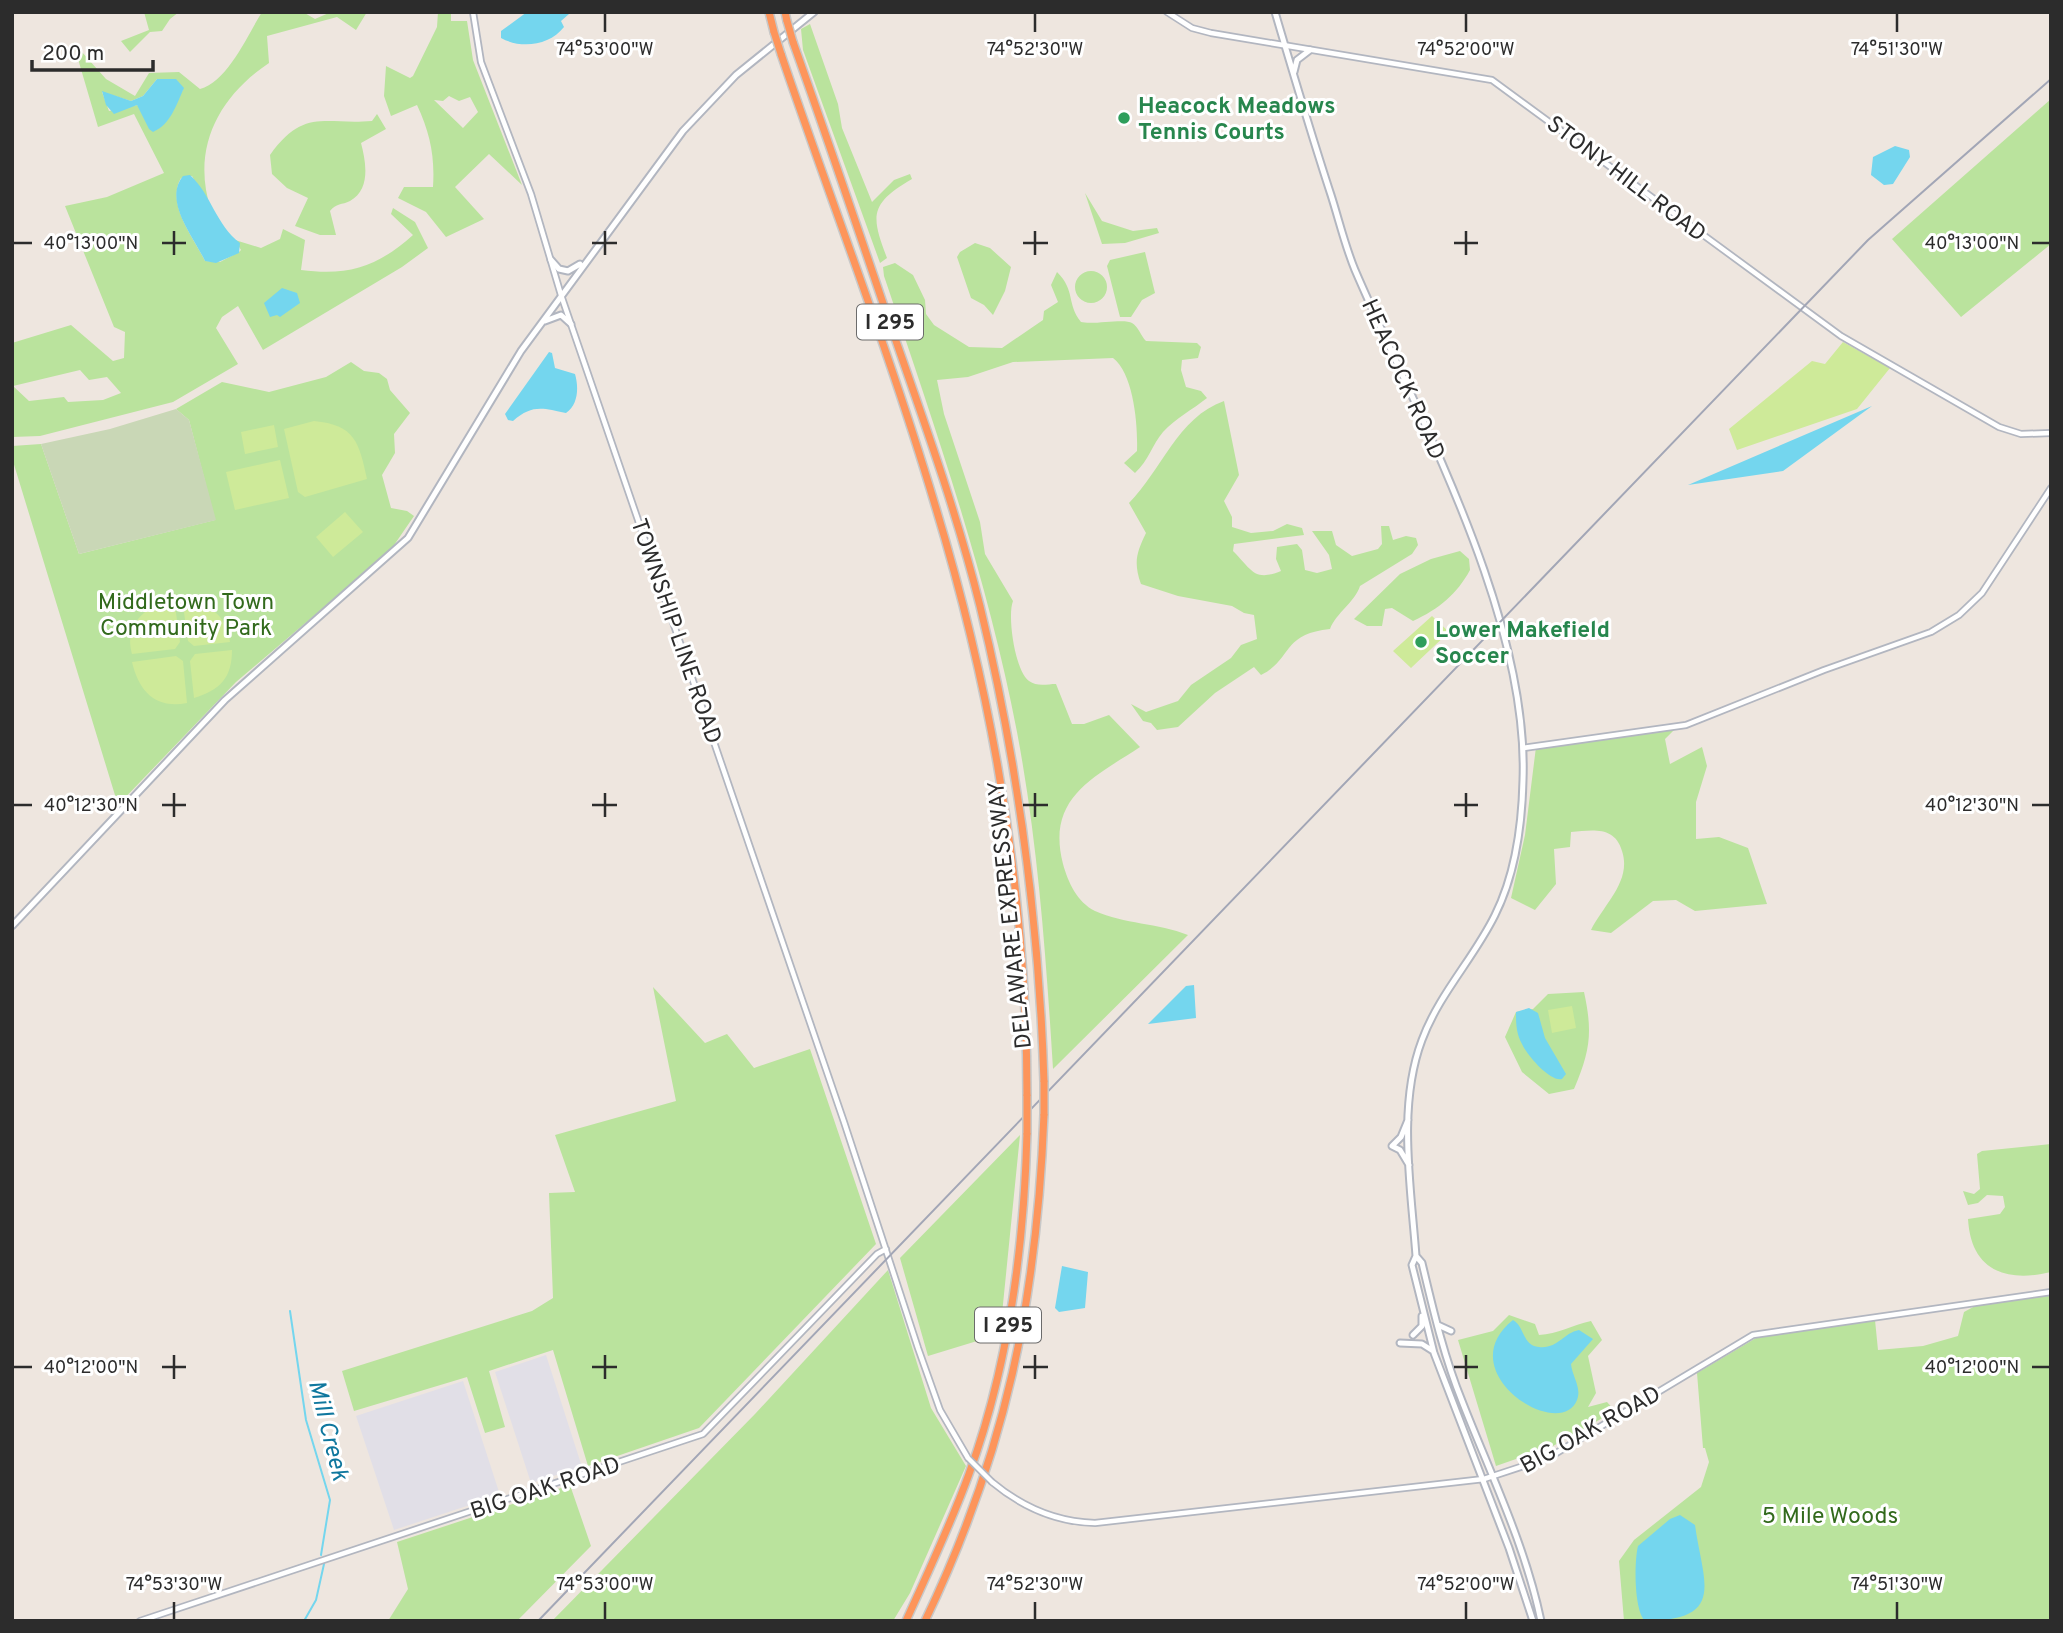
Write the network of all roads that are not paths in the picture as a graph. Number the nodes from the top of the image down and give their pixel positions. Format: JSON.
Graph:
{"nodes":[{"id":1,"x":472,"y":12,"type":"edge"},
{"id":2,"x":769,"y":12,"type":"edge"},
{"id":3,"x":785,"y":12,"type":"edge"},
{"id":4,"x":814,"y":12,"type":"edge"},
{"id":5,"x":1167,"y":12,"type":"edge"},
{"id":6,"x":1275,"y":12,"type":"edge"},
{"id":7,"x":1285,"y":46,"type":"junction"},
{"id":8,"x":1310,"y":50,"type":"junction"},
{"id":9,"x":1293,"y":76,"type":"junction"},
{"id":10,"x":588,"y":257,"type":"junction"},
{"id":11,"x":551,"y":260,"type":"junction"},
{"id":12,"x":561,"y":295,"type":"junction"},
{"id":13,"x":571,"y":324,"type":"junction"},
{"id":14,"x":538,"y":328,"type":"junction"},
{"id":15,"x":2051,"y":433,"type":"edge"},
{"id":16,"x":2051,"y":488,"type":"edge"},
{"id":17,"x":1523,"y":748,"type":"junction"},
{"id":18,"x":12,"y":926,"type":"edge"},
{"id":19,"x":1410,"y":1114,"type":"junction"},
{"id":20,"x":1410,"y":1167,"type":"junction"},
{"id":21,"x":886,"y":1249,"type":"junction"},
{"id":22,"x":1416,"y":1256,"type":"junction"},
{"id":23,"x":2051,"y":1292,"type":"edge"},
{"id":24,"x":1422,"y":1310,"type":"junction"},
{"id":25,"x":1437,"y":1324,"type":"junction"},
{"id":26,"x":1451,"y":1331,"type":"dead end"},
{"id":27,"x":1413,"y":1335,"type":"dead end"},
{"id":28,"x":1400,"y":1343,"type":"dead end"},
{"id":29,"x":1434,"y":1353,"type":"junction"},
{"id":30,"x":968,"y":1458,"type":"joint"},
{"id":31,"x":1493,"y":1476,"type":"junction"},
{"id":32,"x":1484,"y":1479,"type":"junction"},
{"id":33,"x":139,"y":1621,"type":"edge"},
{"id":34,"x":904,"y":1621,"type":"edge"},
{"id":35,"x":926,"y":1621,"type":"edge"},
{"id":36,"x":1533,"y":1621,"type":"edge"},
{"id":37,"x":1541,"y":1621,"type":"edge"}],
"edges":[{"from":1,"to":11,"type":"street","name":"TOWNSHIP LINE ROAD"},
{"from":2,"to":34,"type":"highway","name":"DELAWARE EXPRESSWAY","number":"I 295","bridge":true},
{"from":3,"to":35,"type":"highway","name":"DELAWARE EXPRESSWAY","number":"I 295","bridge":true},
{"from":4,"to":10,"type":"main road"},
{"from":5,"to":7,"type":"street","name":"STONY HILL ROAD"},
{"from":6,"to":7,"type":"main road","name":"HEACOCK ROAD"},
{"from":7,"to":8,"type":"street","name":"STONY HILL ROAD"},
{"from":7,"to":9,"type":"main road","name":"HEACOCK ROAD"},
{"from":8,"to":9,"type":"main road"},
{"from":8,"to":15,"type":"street","name":"STONY HILL ROAD"},
{"from":9,"to":17,"type":"main road","name":"HEACOCK ROAD"},
{"from":10,"to":11,"type":"main road"},
{"from":10,"to":12,"type":"main road"},
{"from":11,"to":12,"type":"street","name":"TOWNSHIP LINE ROAD"},
{"from":12,"to":13,"type":"street","name":"TOWNSHIP LINE ROAD"},
{"from":12,"to":14,"type":"main road"},
{"from":13,"to":14,"type":"main road"},
{"from":13,"to":21,"type":"street","name":"TOWNSHIP LINE ROAD"},
{"from":14,"to":18,"type":"main road"},
{"from":16,"to":17,"type":"street"},
{"from":17,"to":19,"type":"main road","name":"HEACOCK ROAD"},
{"from":19,"to":20,"type":"main road","name":"HEACOCK ROAD"},
{"from":19,"to":20,"type":"main road"},
{"from":20,"to":22,"type":"main road","name":"HEACOCK ROAD"},
{"from":21,"to":30,"type":"street","name":"TOWNSHIP LINE ROAD"},
{"from":21,"to":33,"type":"street","name":"BIG OAK ROAD"},
{"from":22,"to":24,"type":"main road","name":"HEACOCK ROAD"},
{"from":22,"to":25,"type":"main road"},
{"from":23,"to":31,"type":"street","name":"BIG OAK ROAD"},
{"from":24,"to":27,"type":"main road"},
{"from":24,"to":29,"type":"main road","name":"HEACOCK ROAD"},
{"from":25,"to":26,"type":"main road"},
{"from":25,"to":31,"type":"main road"},
{"from":28,"to":29,"type":"main road"},
{"from":29,"to":32,"type":"main road","name":"HEACOCK ROAD"},
{"from":30,"to":32,"type":"street","name":"BIG OAK ROAD","bridge":true},
{"from":31,"to":32,"type":"street","name":"BIG OAK ROAD"},
{"from":31,"to":37,"type":"main road"},
{"from":32,"to":36,"type":"main road","name":"HEACOCK ROAD"}]}
